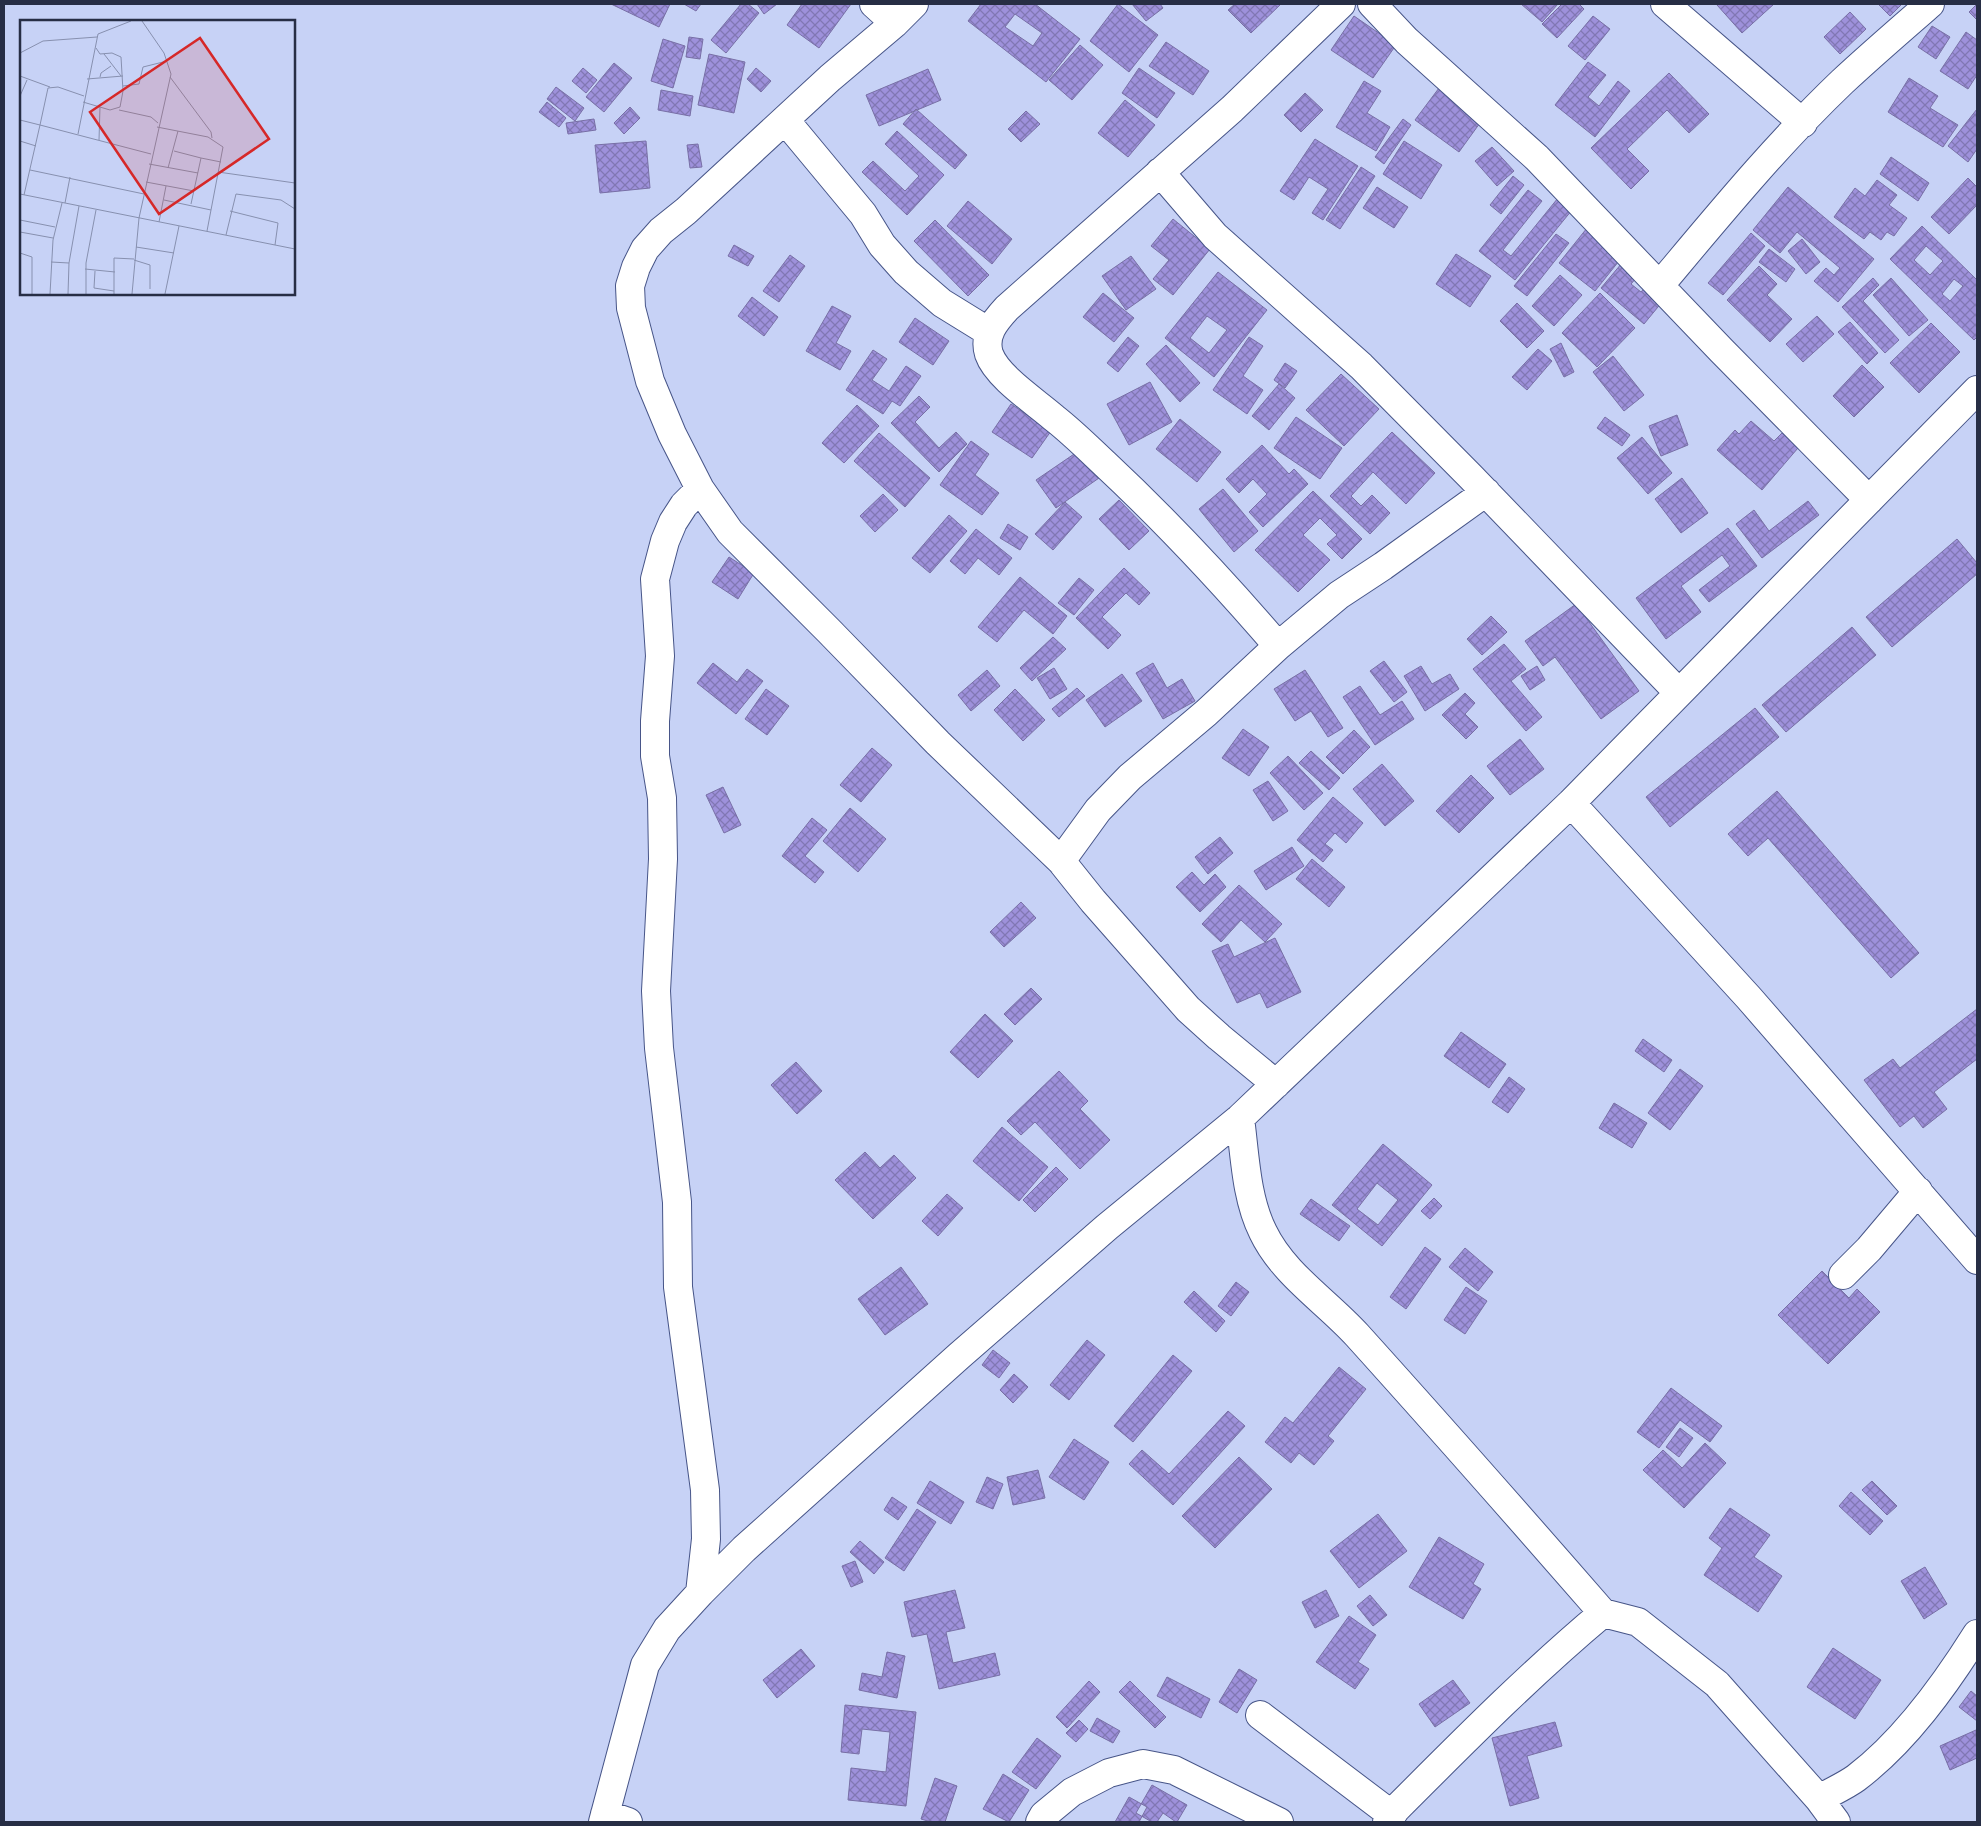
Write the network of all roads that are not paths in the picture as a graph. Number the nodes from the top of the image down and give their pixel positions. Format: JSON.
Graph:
{"nodes":[{"id":1,"x":874,"y":4,"type":"edge"},
{"id":2,"x":1341,"y":4,"type":"edge"},
{"id":3,"x":1372,"y":4,"type":"edge"},
{"id":4,"x":1665,"y":4,"type":"edge"},
{"id":5,"x":1930,"y":4,"type":"edge"},
{"id":6,"x":904,"y":13,"type":"edge"},
{"id":7,"x":785,"y":120,"type":"junction"},
{"id":8,"x":1803,"y":122,"type":"junction"},
{"id":9,"x":1160,"y":172,"type":"junction"},
{"id":10,"x":1660,"y":285,"type":"junction"},
{"id":11,"x":989,"y":332,"type":"junction"},
{"id":12,"x":1977,"y":390,"type":"edge"},
{"id":13,"x":700,"y":489,"type":"junction"},
{"id":14,"x":1486,"y":492,"type":"junction"},
{"id":15,"x":1869,"y":500,"type":"junction"},
{"id":16,"x":1278,"y":646,"type":"junction"},
{"id":17,"x":1679,"y":693,"type":"junction"},
{"id":18,"x":1571,"y":803,"type":"junction"},
{"id":19,"x":1061,"y":860,"type":"junction"},
{"id":20,"x":1276,"y":1084,"type":"junction"},
{"id":21,"x":1240,"y":1118,"type":"junction"},
{"id":22,"x":1918,"y":1191,"type":"junction"},
{"id":23,"x":1977,"y":1260,"type":"edge"},
{"id":24,"x":1842,"y":1275,"type":"dead end"},
{"id":25,"x":700,"y":1594,"type":"junction"},
{"id":26,"x":1603,"y":1613,"type":"junction"},
{"id":27,"x":1977,"y":1634,"type":"edge"},
{"id":28,"x":1260,"y":1715,"type":"dead end"},
{"id":29,"x":1819,"y":1799,"type":"junction"},
{"id":30,"x":1389,"y":1819,"type":"edge"},
{"id":31,"x":612,"y":1820,"type":"edge"},
{"id":32,"x":1040,"y":1822,"type":"edge"},
{"id":33,"x":1279,"y":1822,"type":"edge"},
{"id":34,"x":1836,"y":1822,"type":"edge"}],
"edges":[{"from":1,"to":6,"type":"street"},
{"from":2,"to":9,"type":"street"},
{"from":3,"to":10,"type":"street"},
{"from":4,"to":8,"type":"street"},
{"from":5,"to":8,"type":"street"},
{"from":6,"to":7,"type":"street"},
{"from":7,"to":11,"type":"street"},
{"from":7,"to":13,"type":"street"},
{"from":8,"to":10,"type":"street"},
{"from":9,"to":11,"type":"street"},
{"from":9,"to":14,"type":"street"},
{"from":10,"to":15,"type":"street"},
{"from":11,"to":16,"type":"street"},
{"from":12,"to":15,"type":"street"},
{"from":13,"to":19,"type":"street"},
{"from":13,"to":25,"type":"street"},
{"from":14,"to":16,"type":"street"},
{"from":14,"to":17,"type":"street"},
{"from":15,"to":17,"type":"street"},
{"from":16,"to":19,"type":"street"},
{"from":17,"to":18,"type":"street"},
{"from":18,"to":20,"type":"street"},
{"from":18,"to":22,"type":"street"},
{"from":19,"to":20,"type":"street"},
{"from":20,"to":21,"type":"street"},
{"from":21,"to":25,"type":"street"},
{"from":21,"to":26,"type":"street"},
{"from":22,"to":23,"type":"street"},
{"from":22,"to":24,"type":"street"},
{"from":25,"to":31,"type":"street"},
{"from":26,"to":29,"type":"street"},
{"from":26,"to":30,"type":"street"},
{"from":27,"to":29,"type":"street"},
{"from":28,"to":30,"type":"street"},
{"from":29,"to":34,"type":"street"},
{"from":32,"to":33,"type":"street"}]}
